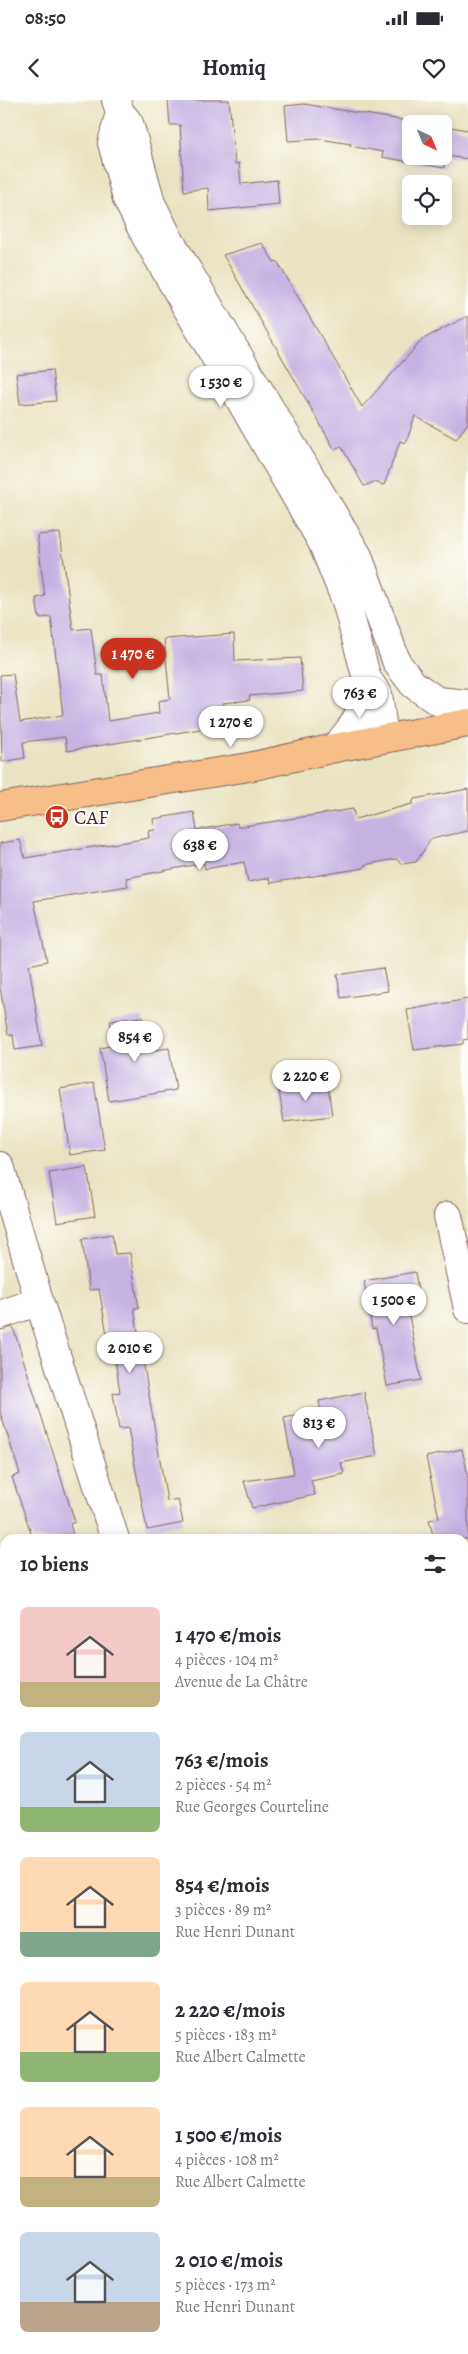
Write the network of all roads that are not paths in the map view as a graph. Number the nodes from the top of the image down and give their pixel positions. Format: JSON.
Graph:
{"nodes":[{"id":1,"x":118,"y":106,"type":"edge"},
{"id":2,"x":391,"y":652,"type":"junction"},
{"id":3,"x":372,"y":687,"type":"junction"},
{"id":4,"x":468,"y":704,"type":"edge"},
{"id":5,"x":468,"y":724,"type":"edge"},
{"id":6,"x":384,"y":738,"type":"junction"},
{"id":7,"x":335,"y":748,"type":"junction"},
{"id":8,"x":0,"y":807,"type":"edge"},
{"id":9,"x":0,"y":1166,"type":"edge"},
{"id":10,"x":448,"y":1216,"type":"dead end"},
{"id":11,"x":39,"y":1301,"type":"junction"},
{"id":12,"x":468,"y":1309,"type":"edge"},
{"id":13,"x":0,"y":1315,"type":"edge"},
{"id":14,"x":113,"y":1534,"type":"edge"}],
"edges":[{"from":1,"to":2,"type":"street"},
{"from":1,"to":3,"type":"street"},
{"from":2,"to":3,"type":"street"},
{"from":2,"to":4,"type":"street"},
{"from":3,"to":6,"type":"street"},
{"from":3,"to":7,"type":"street"},
{"from":5,"to":6,"type":"main road"},
{"from":6,"to":7,"type":"main road"},
{"from":7,"to":8,"type":"main road"},
{"from":9,"to":11,"type":"street"},
{"from":10,"to":12,"type":"street"},
{"from":11,"to":13,"type":"street"},
{"from":11,"to":14,"type":"street"}]}
